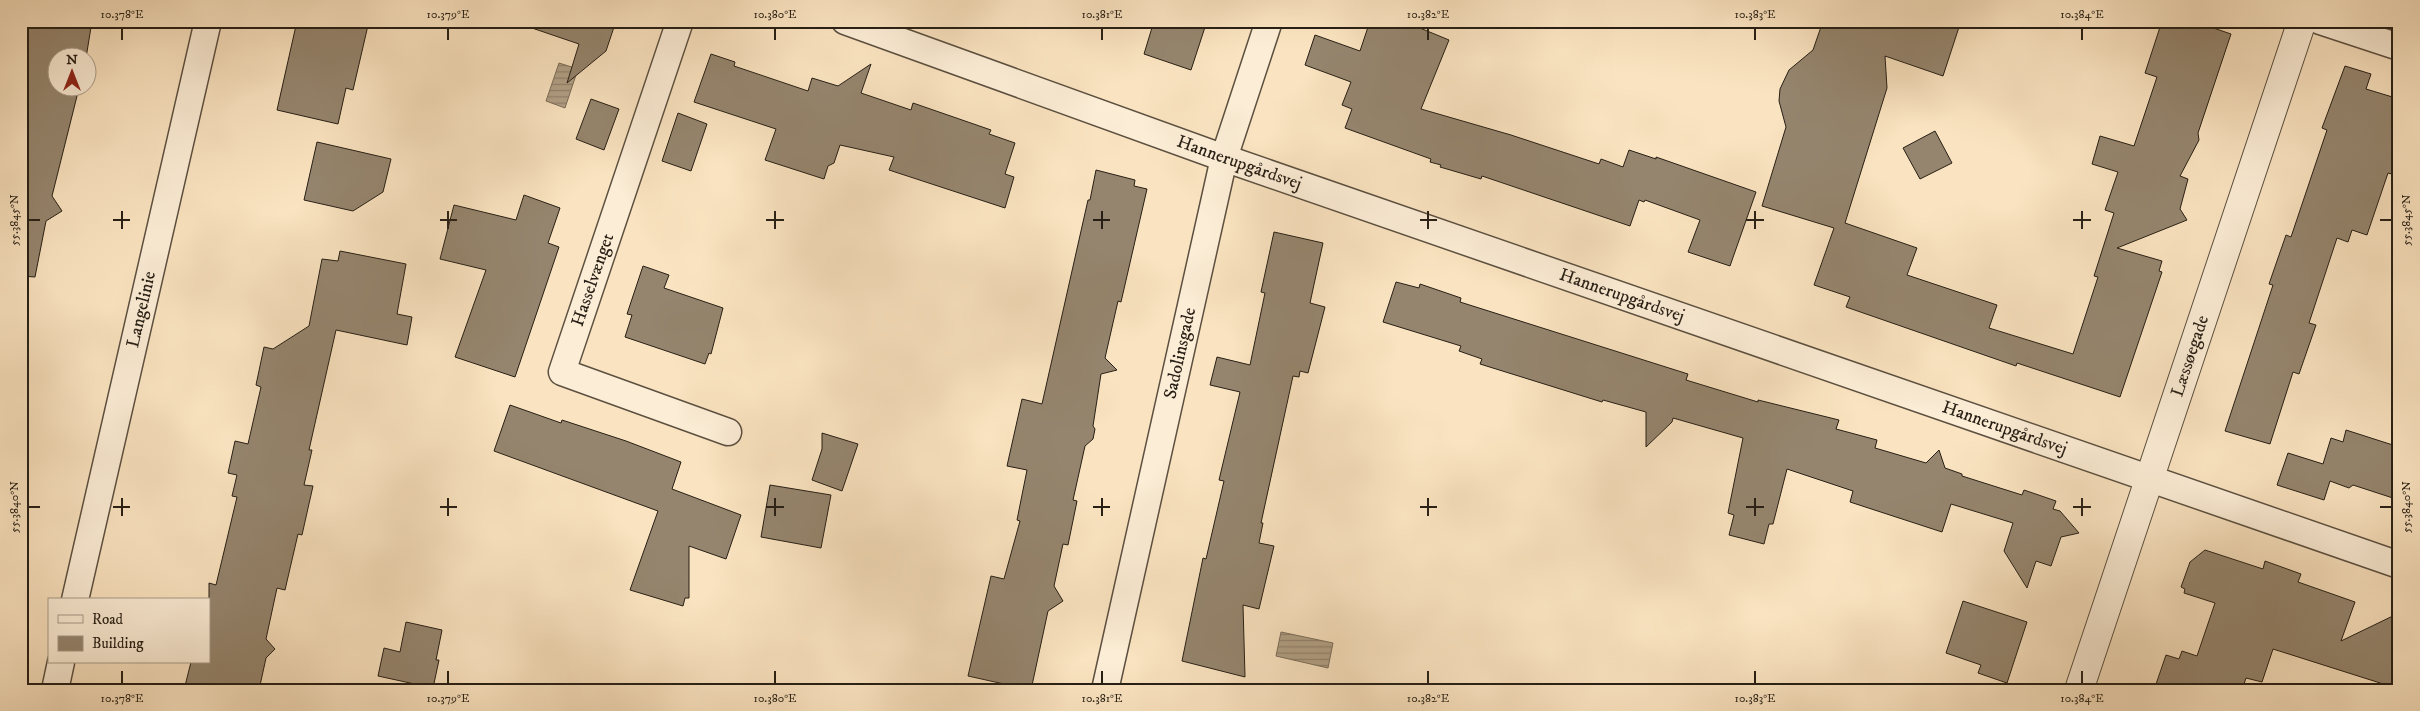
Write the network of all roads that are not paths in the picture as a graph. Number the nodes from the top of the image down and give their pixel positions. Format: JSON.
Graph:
{"nodes":[{"id":1,"x":208,"y":21,"type":"edge"},
{"id":2,"x":680,"y":21,"type":"edge"},
{"id":3,"x":845,"y":21,"type":"edge"},
{"id":4,"x":1269,"y":21,"type":"edge"},
{"id":5,"x":2302,"y":21,"type":"edge"},
{"id":6,"x":2320,"y":21,"type":"edge"},
{"id":7,"x":2399,"y":47,"type":"edge"},
{"id":8,"x":1224,"y":158,"type":"junction"},
{"id":9,"x":728,"y":432,"type":"dead end"},
{"id":10,"x":2148,"y":477,"type":"junction"},
{"id":11,"x":2399,"y":565,"type":"edge"},
{"id":12,"x":76,"y":598,"type":"edge"},
{"id":13,"x":61,"y":664,"type":"edge"},
{"id":14,"x":55,"y":690,"type":"edge"},
{"id":15,"x":1105,"y":690,"type":"edge"},
{"id":16,"x":2079,"y":690,"type":"edge"}],
"edges":[{"from":1,"to":12,"type":"street","name":"Langelinie"},
{"from":2,"to":9,"type":"street","name":"Hasselvænget"},
{"from":3,"to":8,"type":"street","name":"Hannerupgårdsvej"},
{"from":4,"to":8,"type":"street","name":"Sadolinsgade"},
{"from":5,"to":10,"type":"street","name":"Læssøegade"},
{"from":6,"to":7,"type":"street"},
{"from":8,"to":10,"type":"street","name":"Hannerupgårdsvej"},
{"from":8,"to":15,"type":"street","name":"Sadolinsgade"},
{"from":10,"to":11,"type":"street","name":"Hannerupgårdsvej"},
{"from":10,"to":16,"type":"street","name":"Læssøegade"},
{"from":13,"to":14,"type":"street"}]}
